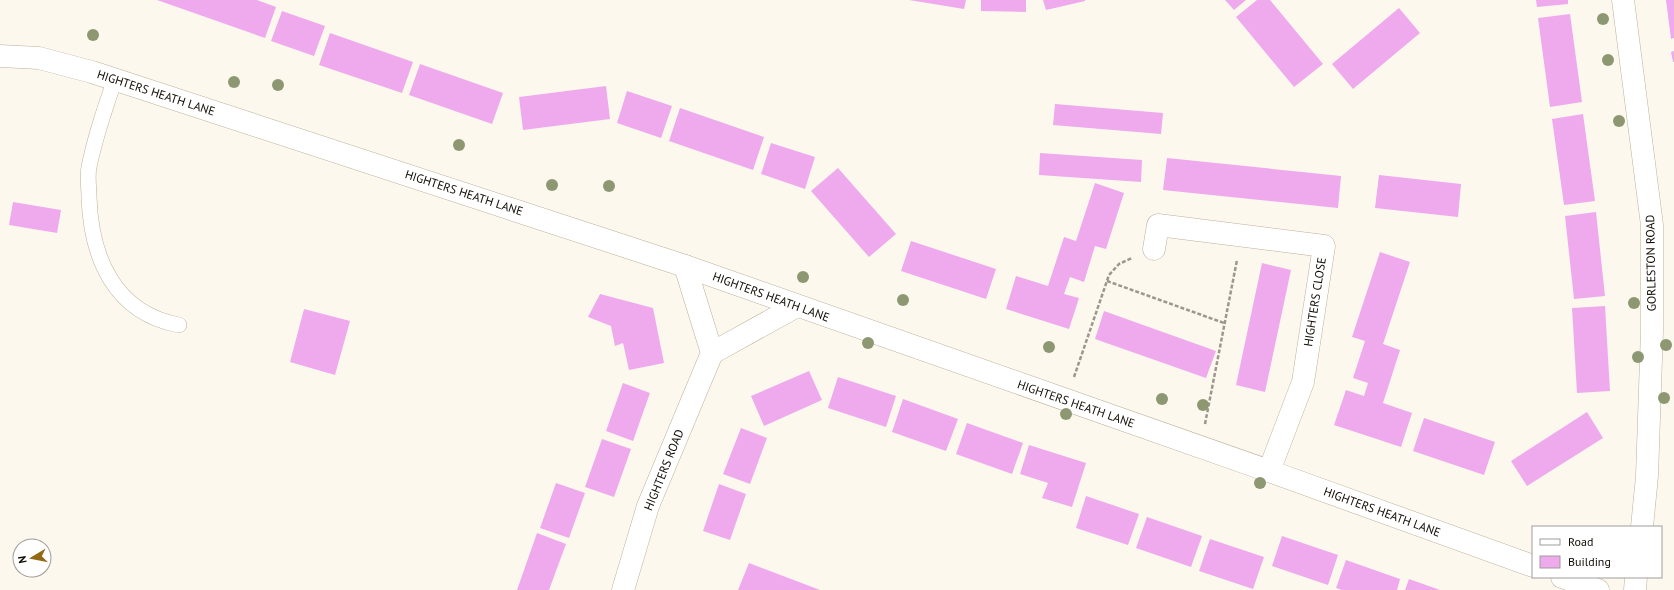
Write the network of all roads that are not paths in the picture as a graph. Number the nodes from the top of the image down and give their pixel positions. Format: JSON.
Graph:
{"nodes":[{"id":1,"x":1623,"y":0,"type":"edge"},
{"id":2,"x":0,"y":56,"type":"edge"},
{"id":3,"x":115,"y":79,"type":"junction"},
{"id":4,"x":1154,"y":249,"type":"road end"},
{"id":5,"x":685,"y":266,"type":"junction"},
{"id":6,"x":797,"y":306,"type":"junction"},
{"id":7,"x":179,"y":325,"type":"dead end"},
{"id":8,"x":712,"y":353,"type":"junction"},
{"id":9,"x":1269,"y":471,"type":"junction"},
{"id":10,"x":1642,"y":526,"type":"edge"},
{"id":11,"x":1532,"y":566,"type":"edge"},
{"id":12,"x":1565,"y":578,"type":"edge"},
{"id":13,"x":1636,"y":578,"type":"edge"},
{"id":14,"x":623,"y":590,"type":"edge"},
{"id":15,"x":1598,"y":590,"type":"edge"},
{"id":16,"x":1635,"y":590,"type":"edge"}],
"edges":[{"from":1,"to":10,"type":"street","name":"GORLESTON ROAD"},
{"from":2,"to":3,"type":"street","name":"HIGHTERS HEATH LANE"},
{"from":3,"to":5,"type":"street","name":"HIGHTERS HEATH LANE"},
{"from":3,"to":7,"type":"lane"},
{"from":4,"to":9,"type":"street","name":"HIGHTERS CLOSE"},
{"from":5,"to":6,"type":"street","name":"HIGHTERS HEATH LANE"},
{"from":5,"to":8,"type":"street"},
{"from":6,"to":8,"type":"street"},
{"from":6,"to":9,"type":"street","name":"HIGHTERS HEATH LANE"},
{"from":8,"to":14,"type":"street","name":"HIGHTERS ROAD"},
{"from":9,"to":11,"type":"street","name":"HIGHTERS HEATH LANE"},
{"from":12,"to":15,"type":"street"},
{"from":13,"to":16,"type":"street"}]}
